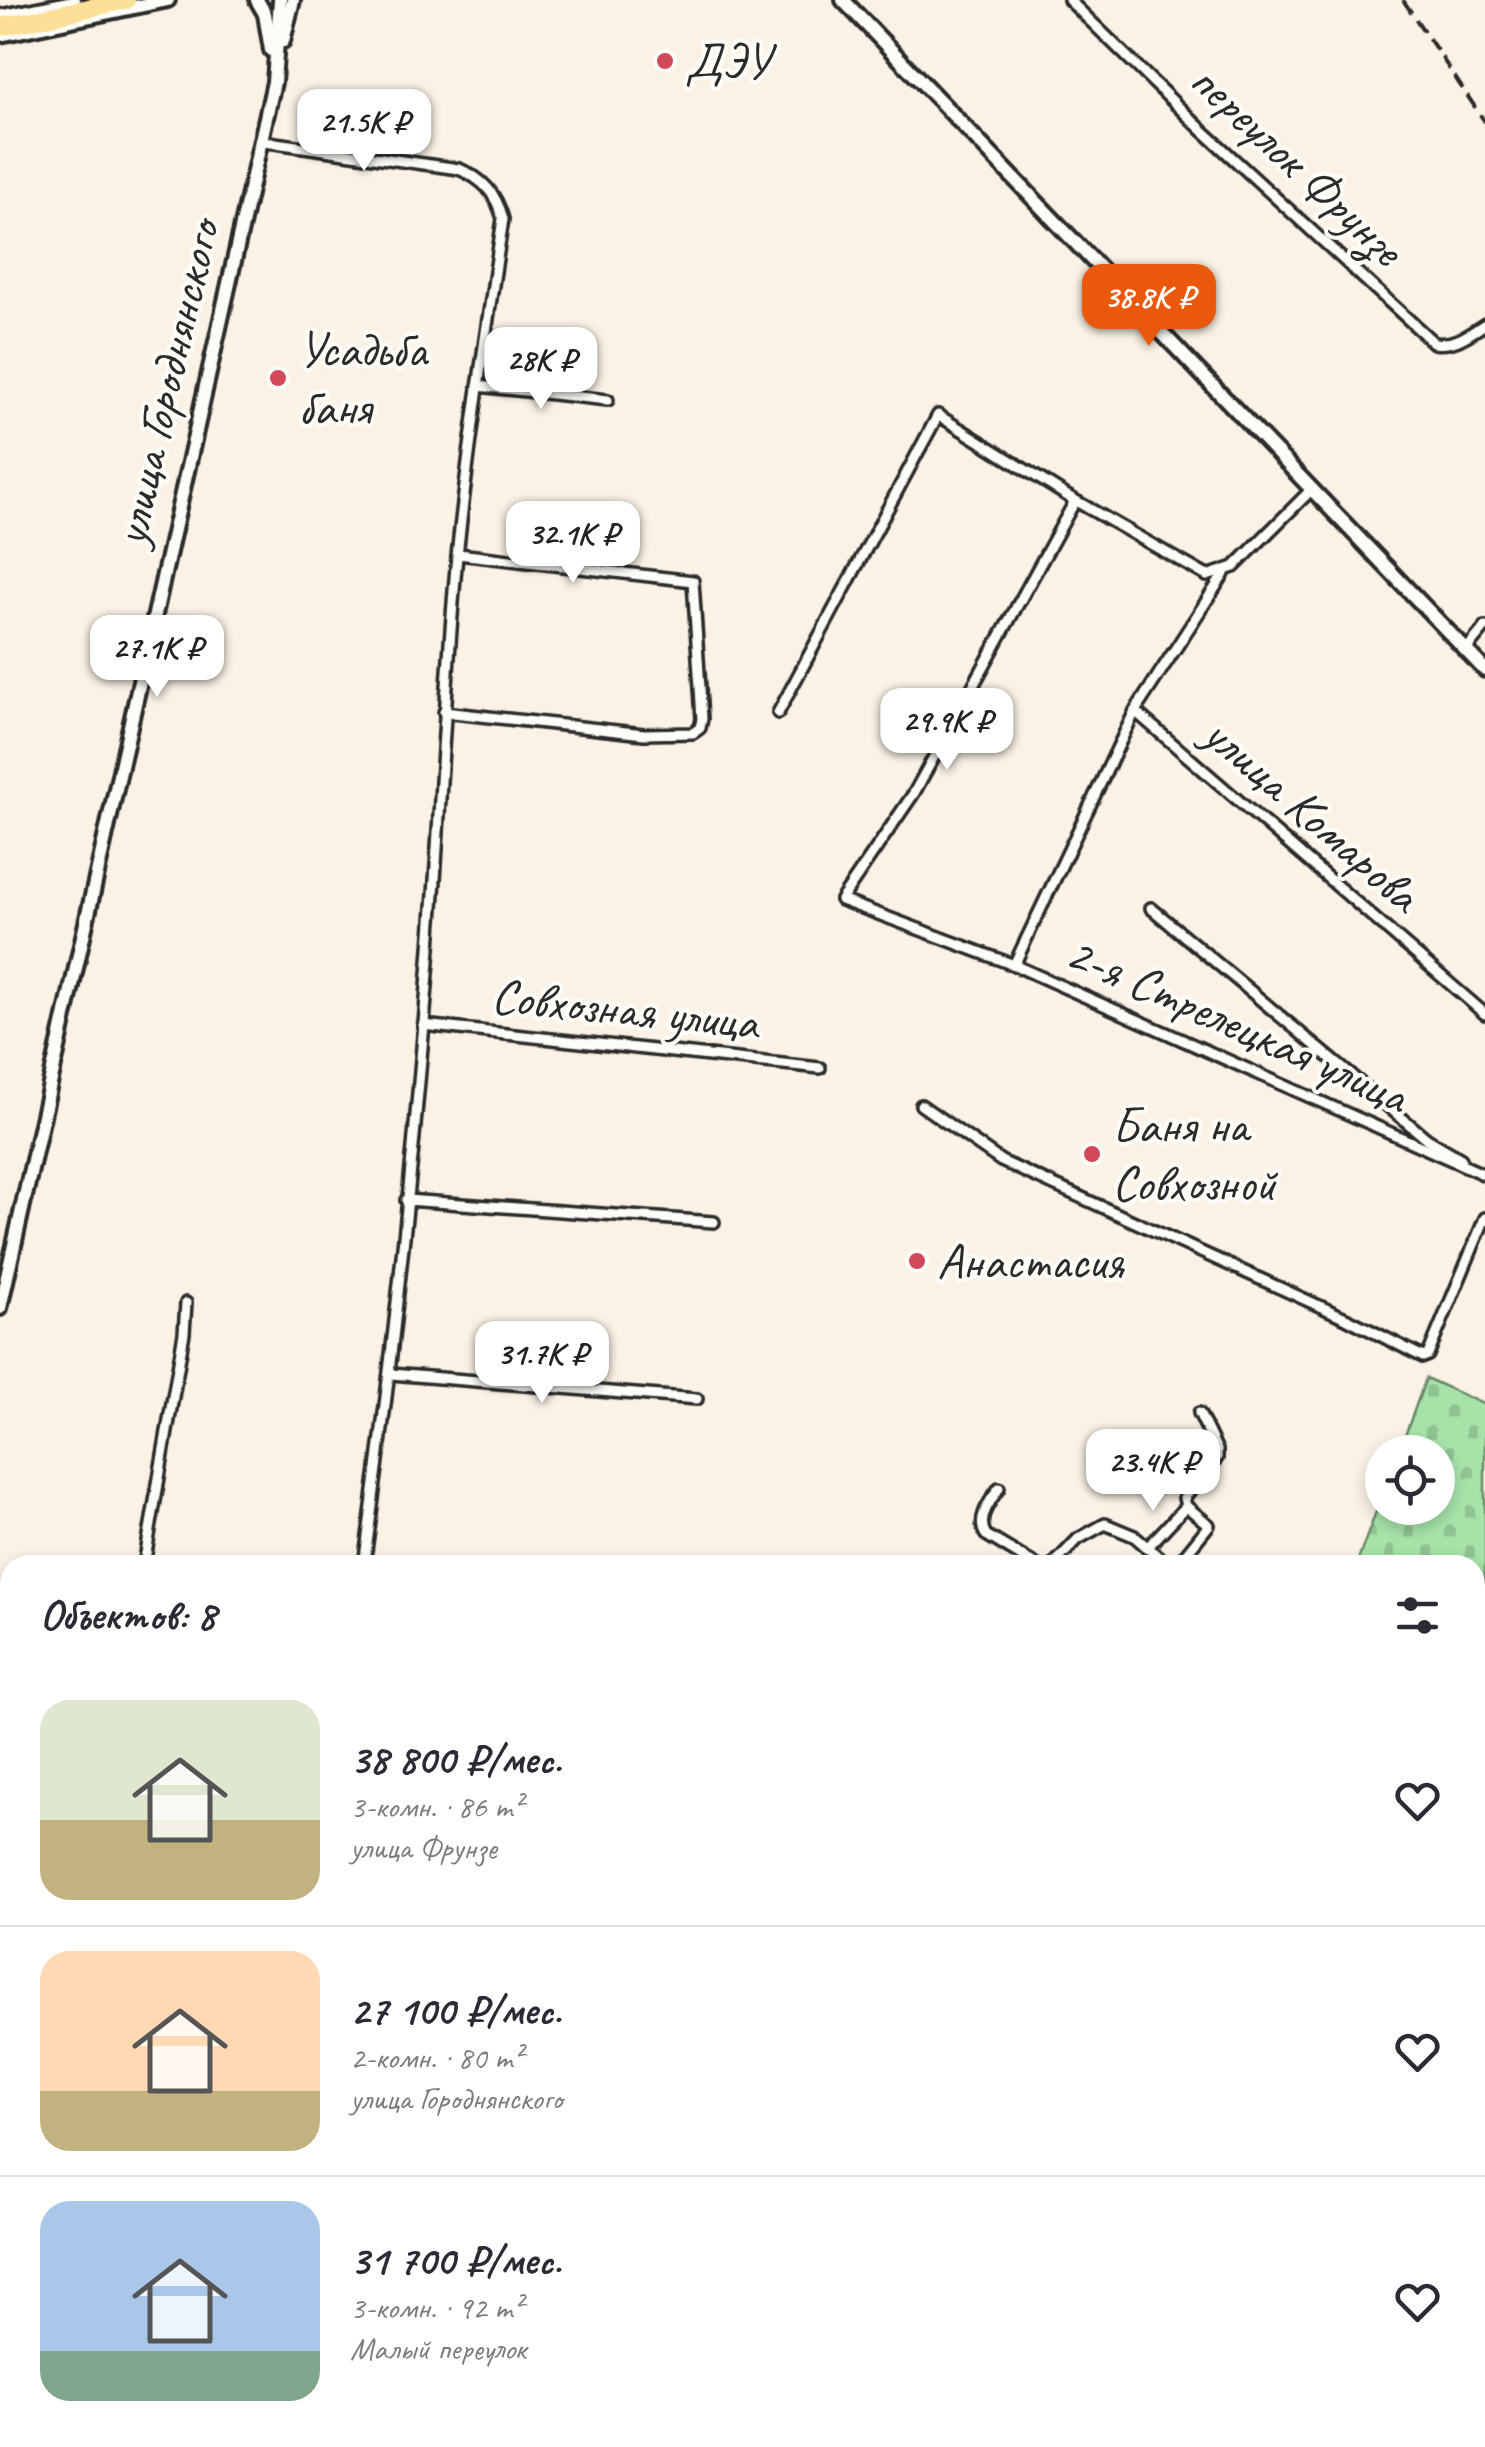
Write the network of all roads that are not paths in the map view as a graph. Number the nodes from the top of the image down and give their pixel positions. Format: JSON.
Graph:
{"nodes":[{"id":1,"x":86,"y":0,"type":"edge"},
{"id":2,"x":126,"y":0,"type":"edge"},
{"id":3,"x":168,"y":0,"type":"edge"},
{"id":4,"x":257,"y":0,"type":"edge"},
{"id":5,"x":280,"y":0,"type":"edge"},
{"id":6,"x":293,"y":0,"type":"edge"},
{"id":7,"x":844,"y":0,"type":"edge"},
{"id":8,"x":1069,"y":0,"type":"edge"},
{"id":9,"x":0,"y":17,"type":"edge"},
{"id":10,"x":0,"y":27,"type":"edge"},
{"id":11,"x":0,"y":35,"type":"edge"},
{"id":12,"x":274,"y":82,"type":"junction"},
{"id":13,"x":262,"y":141,"type":"junction"},
{"id":14,"x":1485,"y":324,"type":"edge"},
{"id":15,"x":478,"y":386,"type":"junction"},
{"id":16,"x":608,"y":400,"type":"dead end"},
{"id":17,"x":1312,"y":488,"type":"junction"},
{"id":18,"x":1075,"y":501,"type":"junction"},
{"id":19,"x":458,"y":554,"type":"junction"},
{"id":20,"x":1225,"y":572,"type":"junction"},
{"id":21,"x":1485,"y":626,"type":"edge"},
{"id":22,"x":1466,"y":650,"type":"junction"},
{"id":23,"x":1485,"y":670,"type":"edge"},
{"id":24,"x":444,"y":712,"type":"junction"},
{"id":25,"x":778,"y":712,"type":"dead end"},
{"id":26,"x":1135,"y":712,"type":"junction"},
{"id":27,"x":1151,"y":908,"type":"dead end"},
{"id":28,"x":1014,"y":966,"type":"junction"},
{"id":29,"x":1485,"y":1014,"type":"edge"},
{"id":30,"x":423,"y":1025,"type":"junction"},
{"id":31,"x":820,"y":1068,"type":"dead end"},
{"id":32,"x":920,"y":1106,"type":"dead end"},
{"id":33,"x":1485,"y":1174,"type":"edge"},
{"id":34,"x":406,"y":1200,"type":"junction"},
{"id":35,"x":1485,"y":1218,"type":"edge"},
{"id":36,"x":714,"y":1222,"type":"dead end"},
{"id":37,"x":186,"y":1303,"type":"dead end"},
{"id":38,"x":0,"y":1308,"type":"edge"},
{"id":39,"x":391,"y":1374,"type":"junction"},
{"id":40,"x":697,"y":1400,"type":"dead end"},
{"id":41,"x":1198,"y":1413,"type":"dead end"},
{"id":42,"x":999,"y":1488,"type":"dead end"},
{"id":43,"x":1186,"y":1506,"type":"junction"},
{"id":44,"x":1147,"y":1548,"type":"junction"},
{"id":45,"x":146,"y":1555,"type":"edge"},
{"id":46,"x":365,"y":1555,"type":"edge"},
{"id":47,"x":1021,"y":1555,"type":"edge"},
{"id":48,"x":1062,"y":1555,"type":"edge"},
{"id":49,"x":1156,"y":1555,"type":"edge"},
{"id":50,"x":1186,"y":1555,"type":"edge"}],
"edges":[{"from":1,"to":9,"type":"main road"},
{"from":2,"to":10,"type":"highway"},
{"from":3,"to":11,"type":"main road"},
{"from":4,"to":12,"type":"main road"},
{"from":5,"to":12,"type":"main road","name":"улица Городнянского"},
{"from":6,"to":12,"type":"main road"},
{"from":7,"to":17,"type":"main road"},
{"from":8,"to":14,"type":"street","name":"переулок Фрунзе"},
{"from":12,"to":13,"type":"main road","name":"улица Городнянского"},
{"from":13,"to":15,"type":"street"},
{"from":13,"to":38,"type":"main road","name":"улица Городнянского"},
{"from":15,"to":16,"type":"street"},
{"from":15,"to":19,"type":"street"},
{"from":17,"to":20,"type":"street"},
{"from":17,"to":22,"type":"main road"},
{"from":18,"to":20,"type":"street"},
{"from":18,"to":25,"type":"street"},
{"from":18,"to":28,"type":"street","name":"2-я Стрелецкая улица"},
{"from":19,"to":24,"type":"street"},
{"from":19,"to":24,"type":"street"},
{"from":20,"to":26,"type":"street"},
{"from":21,"to":22,"type":"street"},
{"from":22,"to":23,"type":"main road"},
{"from":24,"to":30,"type":"street"},
{"from":26,"to":28,"type":"street"},
{"from":26,"to":29,"type":"street","name":"улица Комарова"},
{"from":27,"to":33,"type":"street","name":"2-я Стрелецкая улица"},
{"from":28,"to":33,"type":"street","name":"2-я Стрелецкая улица"},
{"from":30,"to":31,"type":"street","name":"Совхозная улица"},
{"from":30,"to":34,"type":"street"},
{"from":32,"to":35,"type":"street"},
{"from":34,"to":36,"type":"street"},
{"from":34,"to":39,"type":"street"},
{"from":37,"to":45,"type":"street"},
{"from":39,"to":40,"type":"street"},
{"from":39,"to":46,"type":"street"},
{"from":41,"to":43,"type":"street"},
{"from":42,"to":47,"type":"street"},
{"from":43,"to":44,"type":"street"},
{"from":43,"to":50,"type":"street"},
{"from":44,"to":48,"type":"street"},
{"from":44,"to":49,"type":"street"}]}
